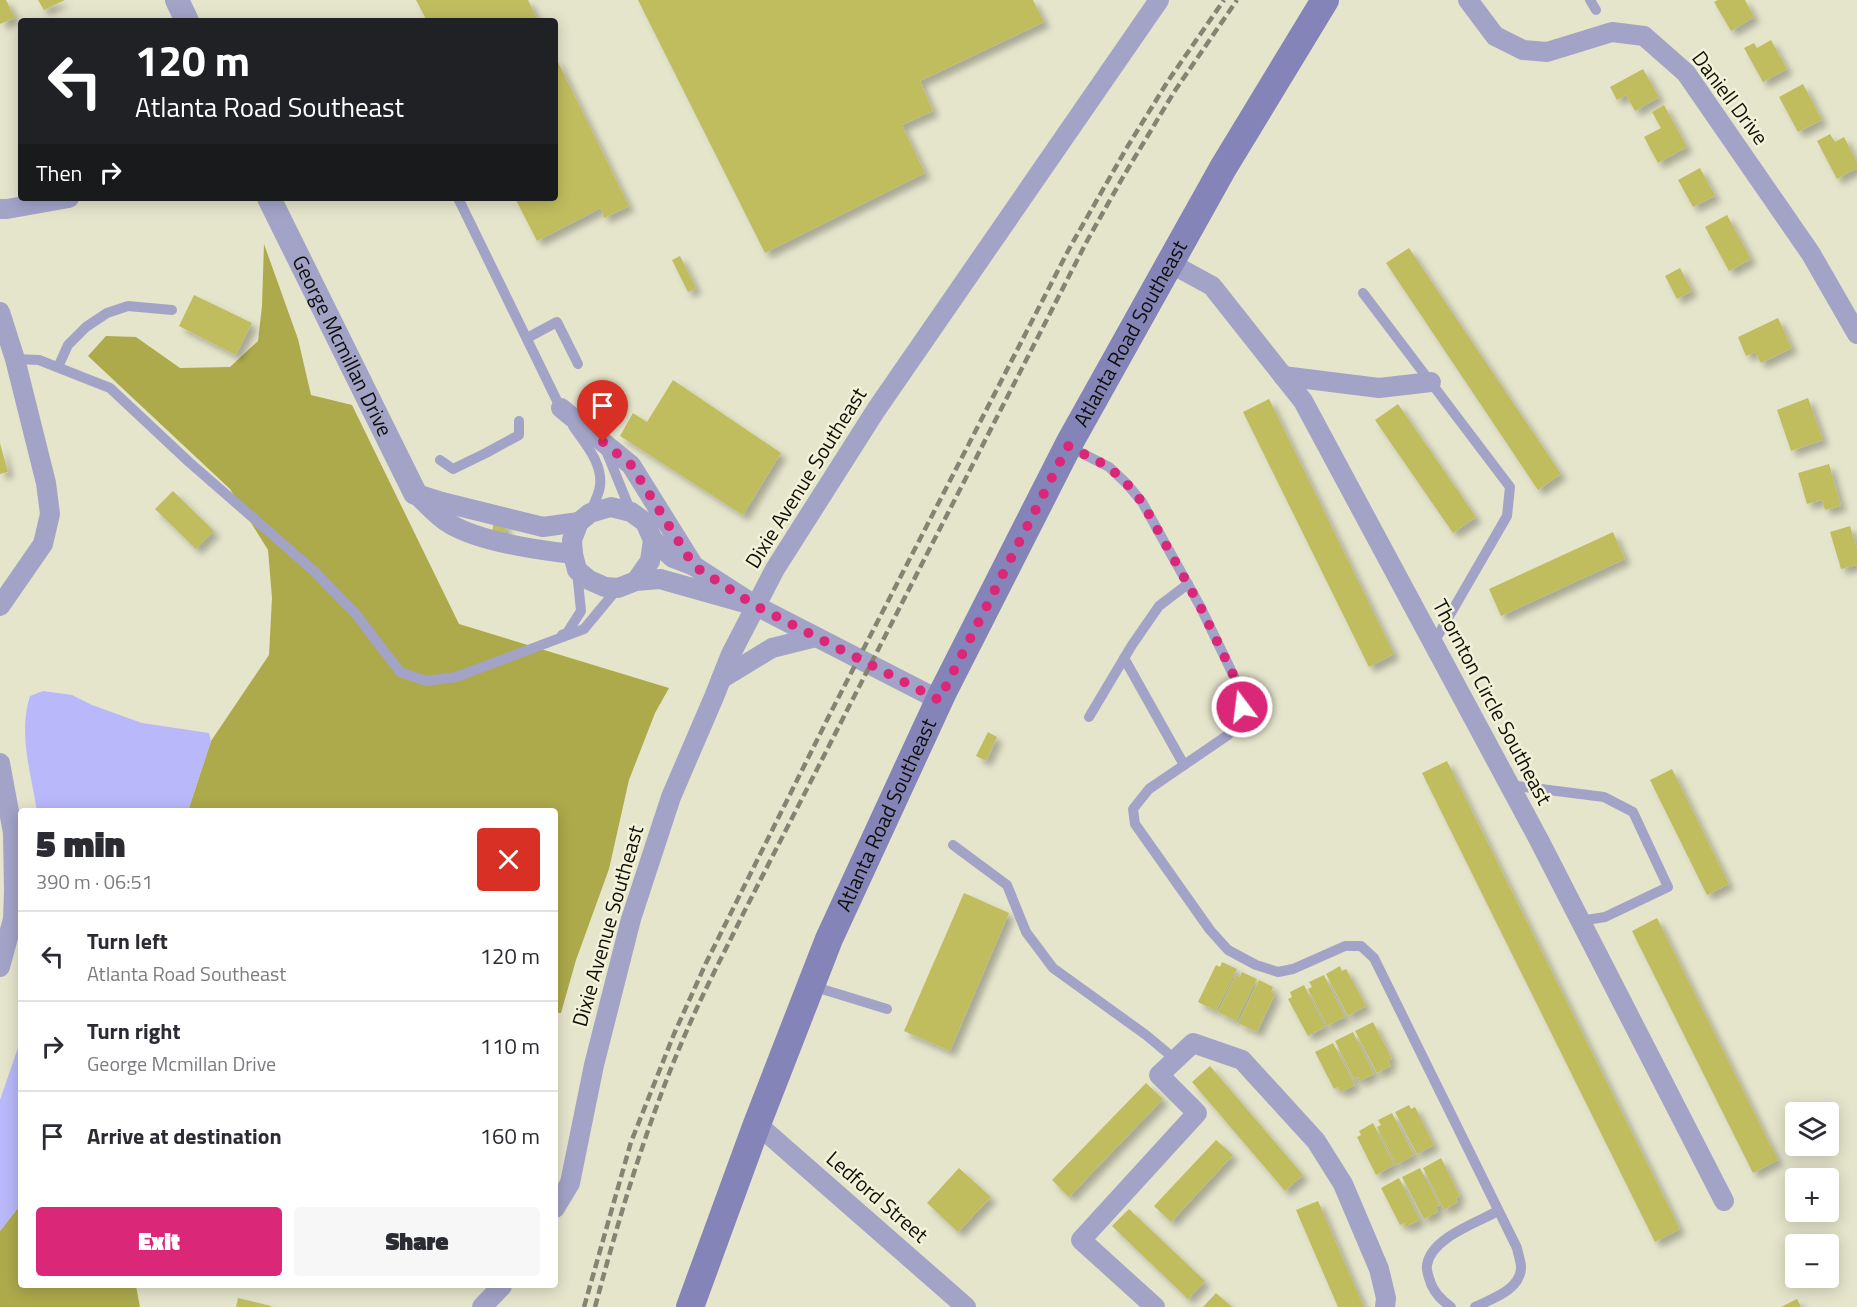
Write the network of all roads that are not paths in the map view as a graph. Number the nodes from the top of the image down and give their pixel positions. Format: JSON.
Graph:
{"nodes":[{"id":1,"x":177,"y":0,"type":"edge"},
{"id":2,"x":1159,"y":0,"type":"edge"},
{"id":3,"x":1325,"y":0,"type":"edge"},
{"id":4,"x":1468,"y":0,"type":"edge"},
{"id":5,"x":186,"y":18,"type":"edge"},
{"id":6,"x":39,"y":201,"type":"edge"},
{"id":7,"x":270,"y":201,"type":"edge"},
{"id":8,"x":459,"y":201,"type":"edge"},
{"id":9,"x":0,"y":208,"type":"edge"},
{"id":10,"x":1170,"y":263,"type":"junction"},
{"id":11,"x":1363,"y":293,"type":"dead end"},
{"id":12,"x":172,"y":310,"type":"dead end"},
{"id":13,"x":0,"y":312,"type":"edge"},
{"id":14,"x":1857,"y":334,"type":"edge"},
{"id":15,"x":527,"y":338,"type":"junction"},
{"id":16,"x":15,"y":358,"type":"junction"},
{"id":17,"x":579,"y":364,"type":"dead end"},
{"id":18,"x":58,"y":367,"type":"junction"},
{"id":19,"x":1283,"y":376,"type":"junction"},
{"id":20,"x":1431,"y":382,"type":"junction"},
{"id":21,"x":561,"y":408,"type":"junction"},
{"id":22,"x":519,"y":421,"type":"dead end"},
{"id":23,"x":603,"y":442,"type":"junction"},
{"id":24,"x":1068,"y":446,"type":"junction"},
{"id":25,"x":440,"y":460,"type":"dead end"},
{"id":26,"x":415,"y":493,"type":"junction"},
{"id":27,"x":631,"y":512,"type":"junction"},
{"id":28,"x":585,"y":518,"type":"junction"},
{"id":29,"x":653,"y":540,"type":"junction"},
{"id":30,"x":575,"y":562,"type":"junction"},
{"id":31,"x":694,"y":566,"type":"junction"},
{"id":32,"x":627,"y":585,"type":"junction"},
{"id":33,"x":1188,"y":585,"type":"junction"},
{"id":34,"x":0,"y":606,"type":"edge"},
{"id":35,"x":756,"y":606,"type":"junction"},
{"id":36,"x":816,"y":637,"type":"junction"},
{"id":37,"x":1434,"y":644,"type":"junction"},
{"id":38,"x":1124,"y":658,"type":"junction"},
{"id":39,"x":456,"y":677,"type":"junction"},
{"id":40,"x":721,"y":679,"type":"junction"},
{"id":41,"x":939,"y":700,"type":"junction"},
{"id":42,"x":1089,"y":717,"type":"dead end"},
{"id":43,"x":0,"y":763,"type":"edge"},
{"id":44,"x":1184,"y":765,"type":"junction"},
{"id":45,"x":1509,"y":784,"type":"junction"},
{"id":46,"x":953,"y":846,"type":"dead end"},
{"id":47,"x":1580,"y":921,"type":"junction"},
{"id":48,"x":0,"y":967,"type":"edge"},
{"id":49,"x":811,"y":985,"type":"junction"},
{"id":50,"x":887,"y":1009,"type":"dead end"},
{"id":51,"x":1176,"y":1060,"type":"junction"},
{"id":52,"x":757,"y":1124,"type":"junction"},
{"id":53,"x":1724,"y":1201,"type":"dead end"},
{"id":54,"x":558,"y":1203,"type":"edge"},
{"id":55,"x":1498,"y":1211,"type":"junction"},
{"id":56,"x":500,"y":1288,"type":"edge"},
{"id":57,"x":1147,"y":1304,"type":"edge"},
{"id":58,"x":482,"y":1307,"type":"edge"},
{"id":59,"x":690,"y":1307,"type":"edge"},
{"id":60,"x":966,"y":1307,"type":"edge"},
{"id":61,"x":1385,"y":1307,"type":"edge"},
{"id":62,"x":1451,"y":1307,"type":"edge"},
{"id":63,"x":1475,"y":1307,"type":"edge"}],
"edges":[{"from":1,"to":5,"type":"street"},
{"from":2,"to":35,"type":"street","name":"Dixie Avenue Southeast"},
{"from":3,"to":10,"type":"main road","name":"Atlanta Road Southeast"},
{"from":4,"to":14,"type":"street","name":"Daniell Drive"},
{"from":6,"to":9,"type":"street"},
{"from":7,"to":26,"type":"street","name":"George Mcmillan Drive"},
{"from":8,"to":15,"type":"lane"},
{"from":10,"to":19,"type":"street","name":"Thornton Circle Southeast"},
{"from":10,"to":24,"type":"main road","name":"Atlanta Road Southeast"},
{"from":11,"to":20,"type":"lane"},
{"from":12,"to":18,"type":"lane"},
{"from":13,"to":16,"type":"street"},
{"from":15,"to":17,"type":"lane"},
{"from":15,"to":21,"type":"lane"},
{"from":16,"to":18,"type":"lane"},
{"from":16,"to":34,"type":"street"},
{"from":18,"to":39,"type":"lane"},
{"from":19,"to":20,"type":"street"},
{"from":19,"to":37,"type":"street","name":"Thornton Circle Southeast"},
{"from":20,"to":37,"type":"lane"},
{"from":21,"to":23,"type":"street","name":"George Mcmillan Drive"},
{"from":21,"to":28,"type":"lane"},
{"from":22,"to":25,"type":"lane"},
{"from":23,"to":27,"type":"lane"},
{"from":23,"to":31,"type":"street","name":"George Mcmillan Drive"},
{"from":24,"to":33,"type":"lane"},
{"from":24,"to":41,"type":"main road","name":"Atlanta Road Southeast"},
{"from":26,"to":28,"type":"street"},
{"from":26,"to":30,"type":"street","name":"George Mcmillan Drive"},
{"from":27,"to":28,"type":"street"},
{"from":27,"to":29,"type":"street","name":"George Mcmillan Drive"},
{"from":28,"to":30,"type":"street"},
{"from":29,"to":31,"type":"street","name":"George Mcmillan Drive"},
{"from":29,"to":32,"type":"street"},
{"from":30,"to":32,"type":"street","name":"George Mcmillan Drive"},
{"from":30,"to":39,"type":"lane"},
{"from":31,"to":35,"type":"street","name":"George Mcmillan Drive"},
{"from":32,"to":35,"type":"street","name":"George Mcmillan Drive"},
{"from":32,"to":39,"type":"lane"},
{"from":33,"to":38,"type":"lane"},
{"from":33,"to":44,"type":"lane"},
{"from":35,"to":36,"type":"street","name":"George Mcmillan Drive"},
{"from":35,"to":40,"type":"street","name":"Dixie Avenue Southeast"},
{"from":36,"to":40,"type":"street"},
{"from":36,"to":41,"type":"street","name":"George Mcmillan Drive"},
{"from":37,"to":45,"type":"street","name":"Thornton Circle Southeast"},
{"from":38,"to":42,"type":"lane"},
{"from":38,"to":44,"type":"lane"},
{"from":40,"to":54,"type":"street","name":"Dixie Avenue Southeast"},
{"from":41,"to":49,"type":"main road","name":"Atlanta Road Southeast"},
{"from":43,"to":48,"type":"street"},
{"from":44,"to":55,"type":"lane"},
{"from":45,"to":47,"type":"street","name":"Thornton Circle Southeast"},
{"from":45,"to":47,"type":"lane"},
{"from":46,"to":51,"type":"lane"},
{"from":47,"to":53,"type":"street","name":"Thornton Circle Southeast"},
{"from":49,"to":50,"type":"lane"},
{"from":49,"to":52,"type":"main road","name":"Atlanta Road Southeast"},
{"from":51,"to":57,"type":"street"},
{"from":51,"to":61,"type":"street"},
{"from":52,"to":59,"type":"main road","name":"Atlanta Road Southeast"},
{"from":52,"to":60,"type":"street","name":"Ledford Street"},
{"from":55,"to":62,"type":"lane"},
{"from":55,"to":63,"type":"lane"},
{"from":56,"to":58,"type":"street"}]}
